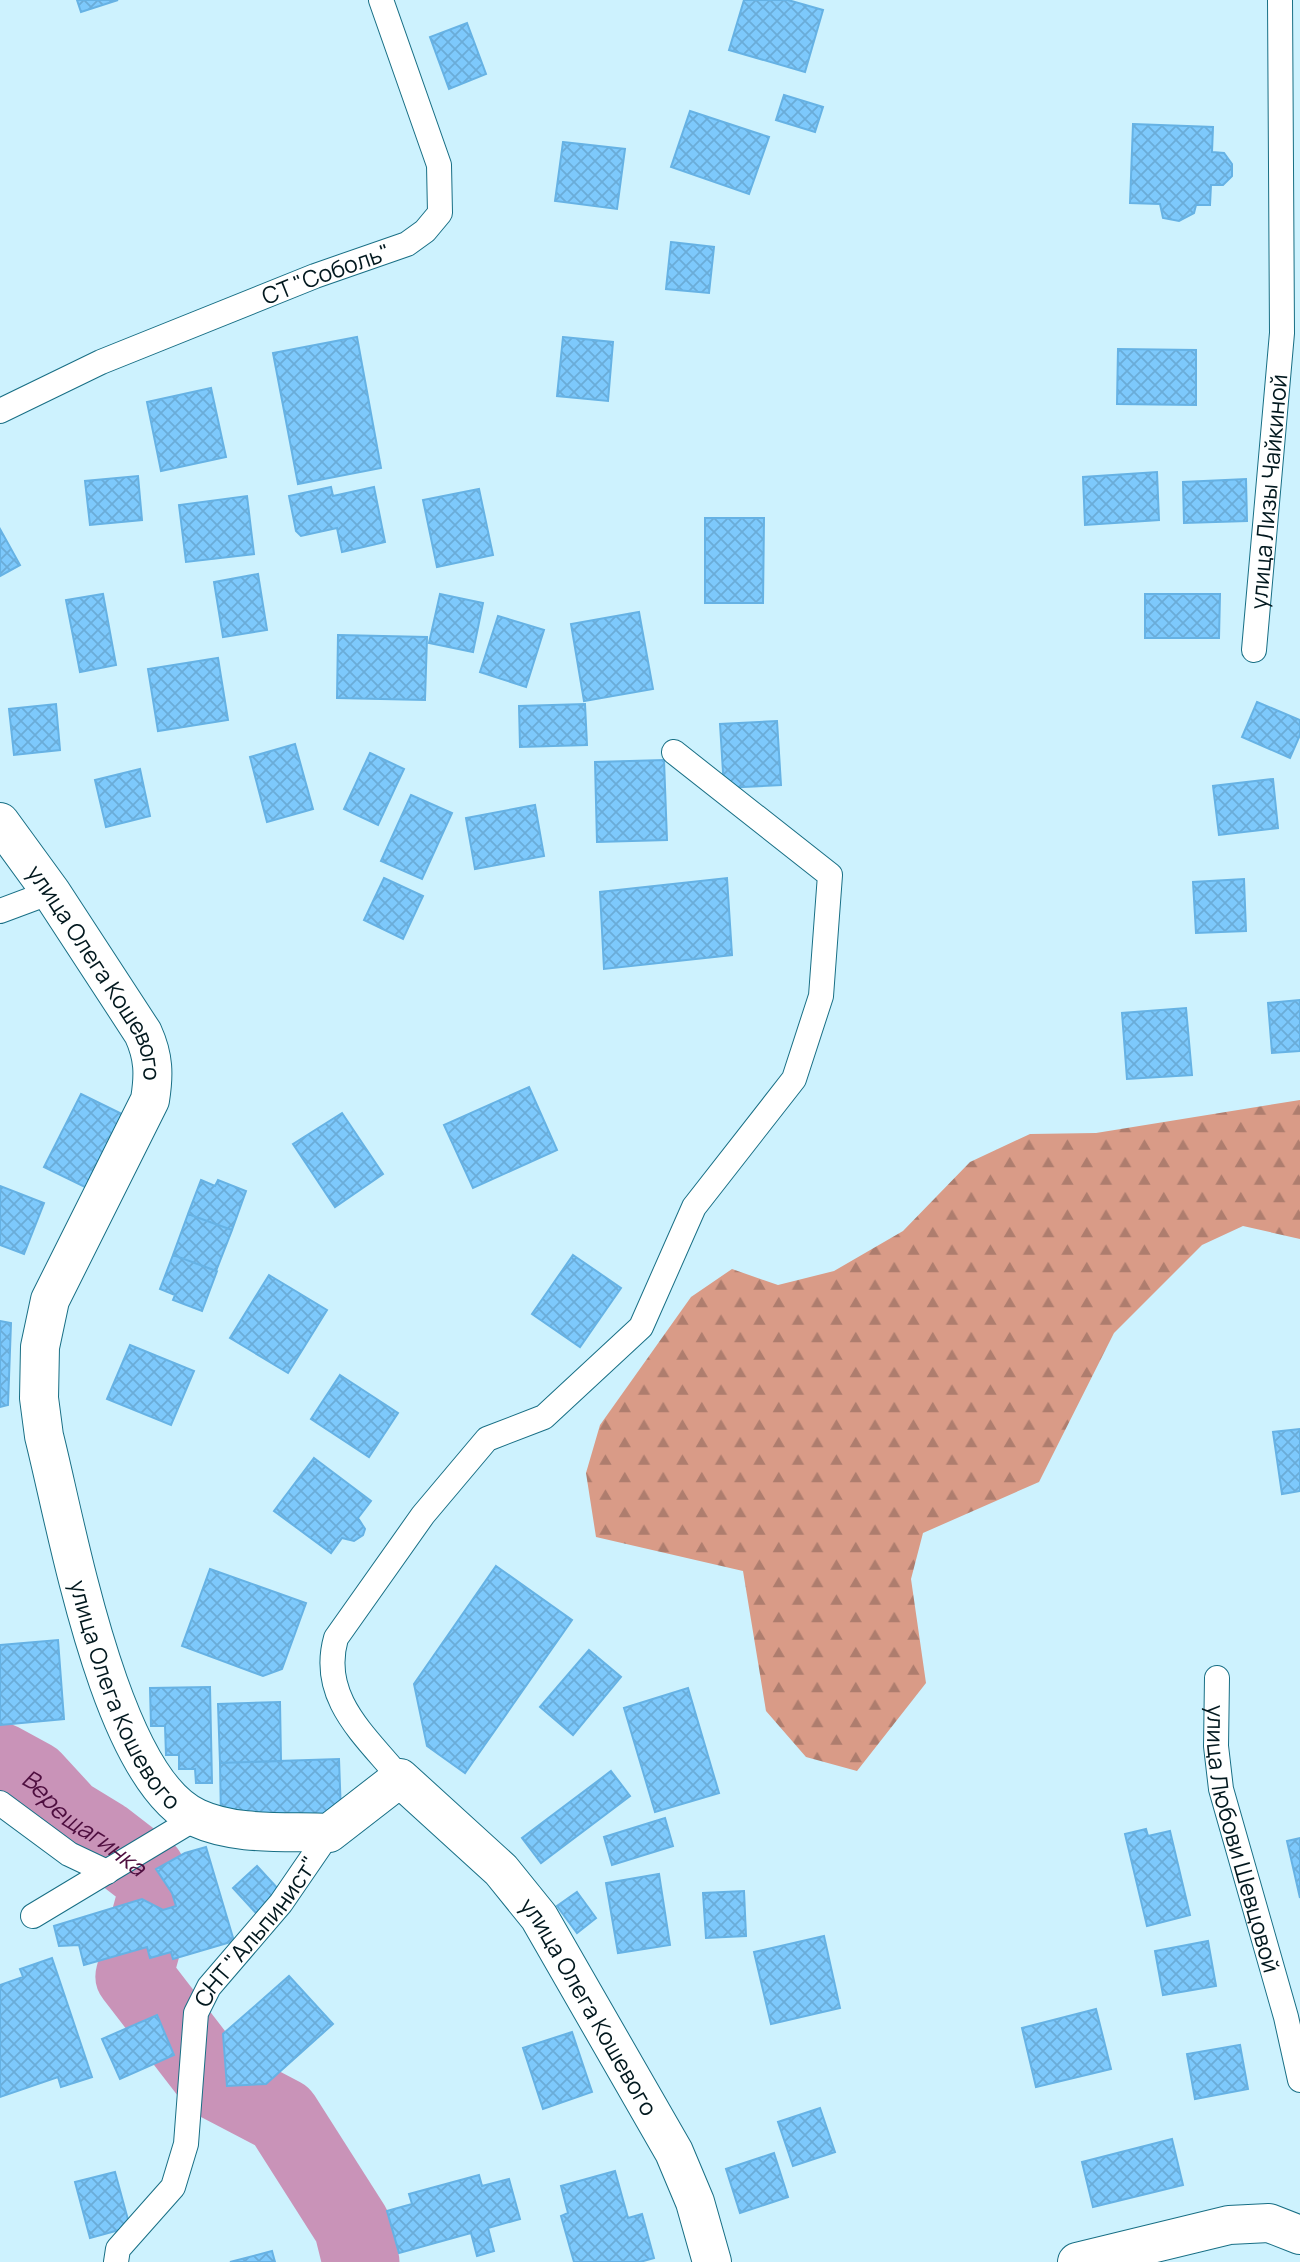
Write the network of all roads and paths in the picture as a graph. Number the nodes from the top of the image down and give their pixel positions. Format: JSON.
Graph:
{"nodes":[{"id":1,"x":381,"y":0,"type":"edge"},
{"id":2,"x":1280,"y":0,"type":"edge"},
{"id":3,"x":1291,"y":332,"type":"edge"},
{"id":4,"x":0,"y":411,"type":"edge"},
{"id":5,"x":1254,"y":650,"type":"dead end"},
{"id":6,"x":674,"y":751,"type":"dead end"},
{"id":7,"x":0,"y":822,"type":"edge"},
{"id":8,"x":51,"y":892,"type":"junction"},
{"id":9,"x":0,"y":911,"type":"edge"},
{"id":10,"x":1217,"y":1678,"type":"dead end"},
{"id":11,"x":400,"y":1778,"type":"junction"},
{"id":12,"x":0,"y":1803,"type":"edge"},
{"id":13,"x":196,"y":1818,"type":"junction"},
{"id":14,"x":329,"y":1833,"type":"junction"},
{"id":15,"x":107,"y":1872,"type":"junction"},
{"id":16,"x":33,"y":1916,"type":"dead end"},
{"id":17,"x":1300,"y":2080,"type":"edge"},
{"id":18,"x":1300,"y":2235,"type":"edge"},
{"id":19,"x":116,"y":2262,"type":"edge"},
{"id":20,"x":712,"y":2262,"type":"edge"},
{"id":21,"x":1077,"y":2262,"type":"edge"}],
"edges":[{"from":1,"to":4,"type":"lane","name":"СТ \"Соболь\""},
{"from":2,"to":3,"type":"lane","name":"улица Лизы Чайкиной"},
{"from":3,"to":5,"type":"lane","name":"улица Лизы Чайкиной"},
{"from":6,"to":11,"type":"lane"},
{"from":7,"to":8,"type":"street","name":"улица Олега Кошевого"},
{"from":8,"to":9,"type":"lane"},
{"from":8,"to":13,"type":"street","name":"улица Олега Кошевого"},
{"from":10,"to":17,"type":"lane","name":"улица Любови Шевцовой"},
{"from":11,"to":14,"type":"street"},
{"from":11,"to":20,"type":"street","name":"улица Олега Кошевого"},
{"from":12,"to":15,"type":"lane"},
{"from":13,"to":14,"type":"street","name":"улица Олега Кошевого"},
{"from":13,"to":15,"type":"lane"},
{"from":14,"to":19,"type":"lane","name":"СНТ \"Альпинист\""},
{"from":15,"to":16,"type":"lane"},
{"from":18,"to":21,"type":"street"}]}
